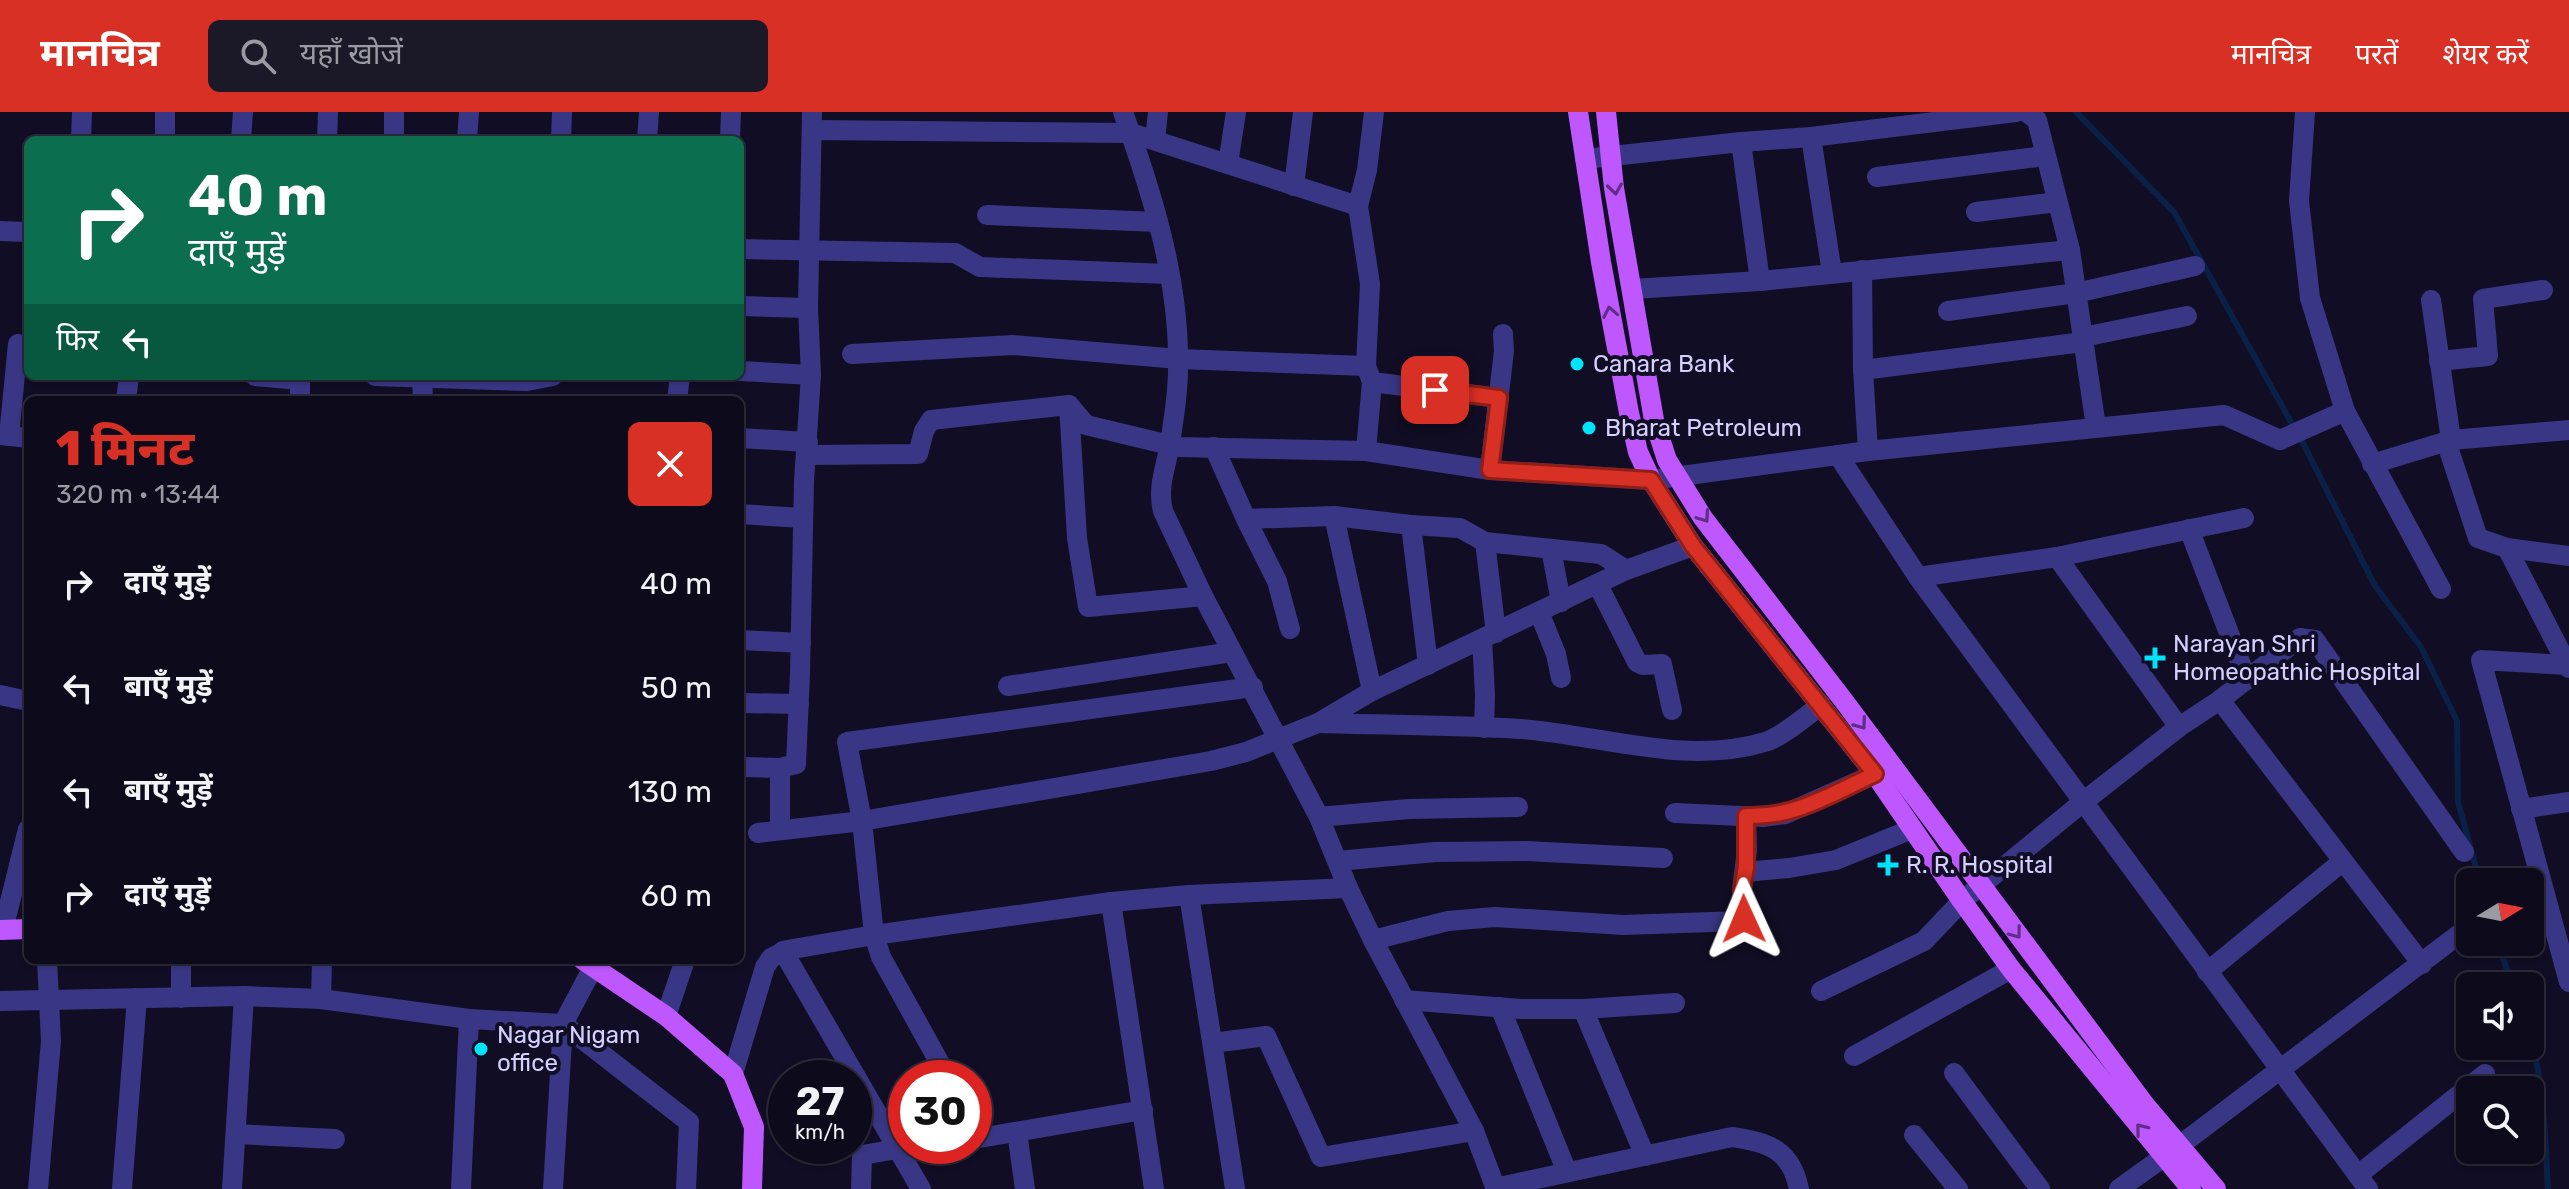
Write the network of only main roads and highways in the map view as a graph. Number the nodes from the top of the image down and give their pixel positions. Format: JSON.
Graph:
{"nodes":[{"id":1,"x":1578,"y":112,"type":"edge"},
{"id":2,"x":1606,"y":112,"type":"edge"},
{"id":3,"x":24,"y":929,"type":"edge"},
{"id":4,"x":1,"y":930,"type":"edge"},
{"id":5,"x":594,"y":964,"type":"edge"},
{"id":6,"x":2172,"y":1152,"type":"junction"},
{"id":7,"x":752,"y":1189,"type":"edge"},
{"id":8,"x":2191,"y":1189,"type":"edge"},
{"id":9,"x":2216,"y":1189,"type":"edge"}],
"edges":[{"from":6,"to":1,"type":"main road","one_way":true},
{"from":2,"to":6,"type":"main road","one_way":true},
{"from":3,"to":4,"type":"main road"},
{"from":5,"to":7,"type":"main road"},
{"from":6,"to":8,"type":"main road"},
{"from":6,"to":9,"type":"main road"}]}
